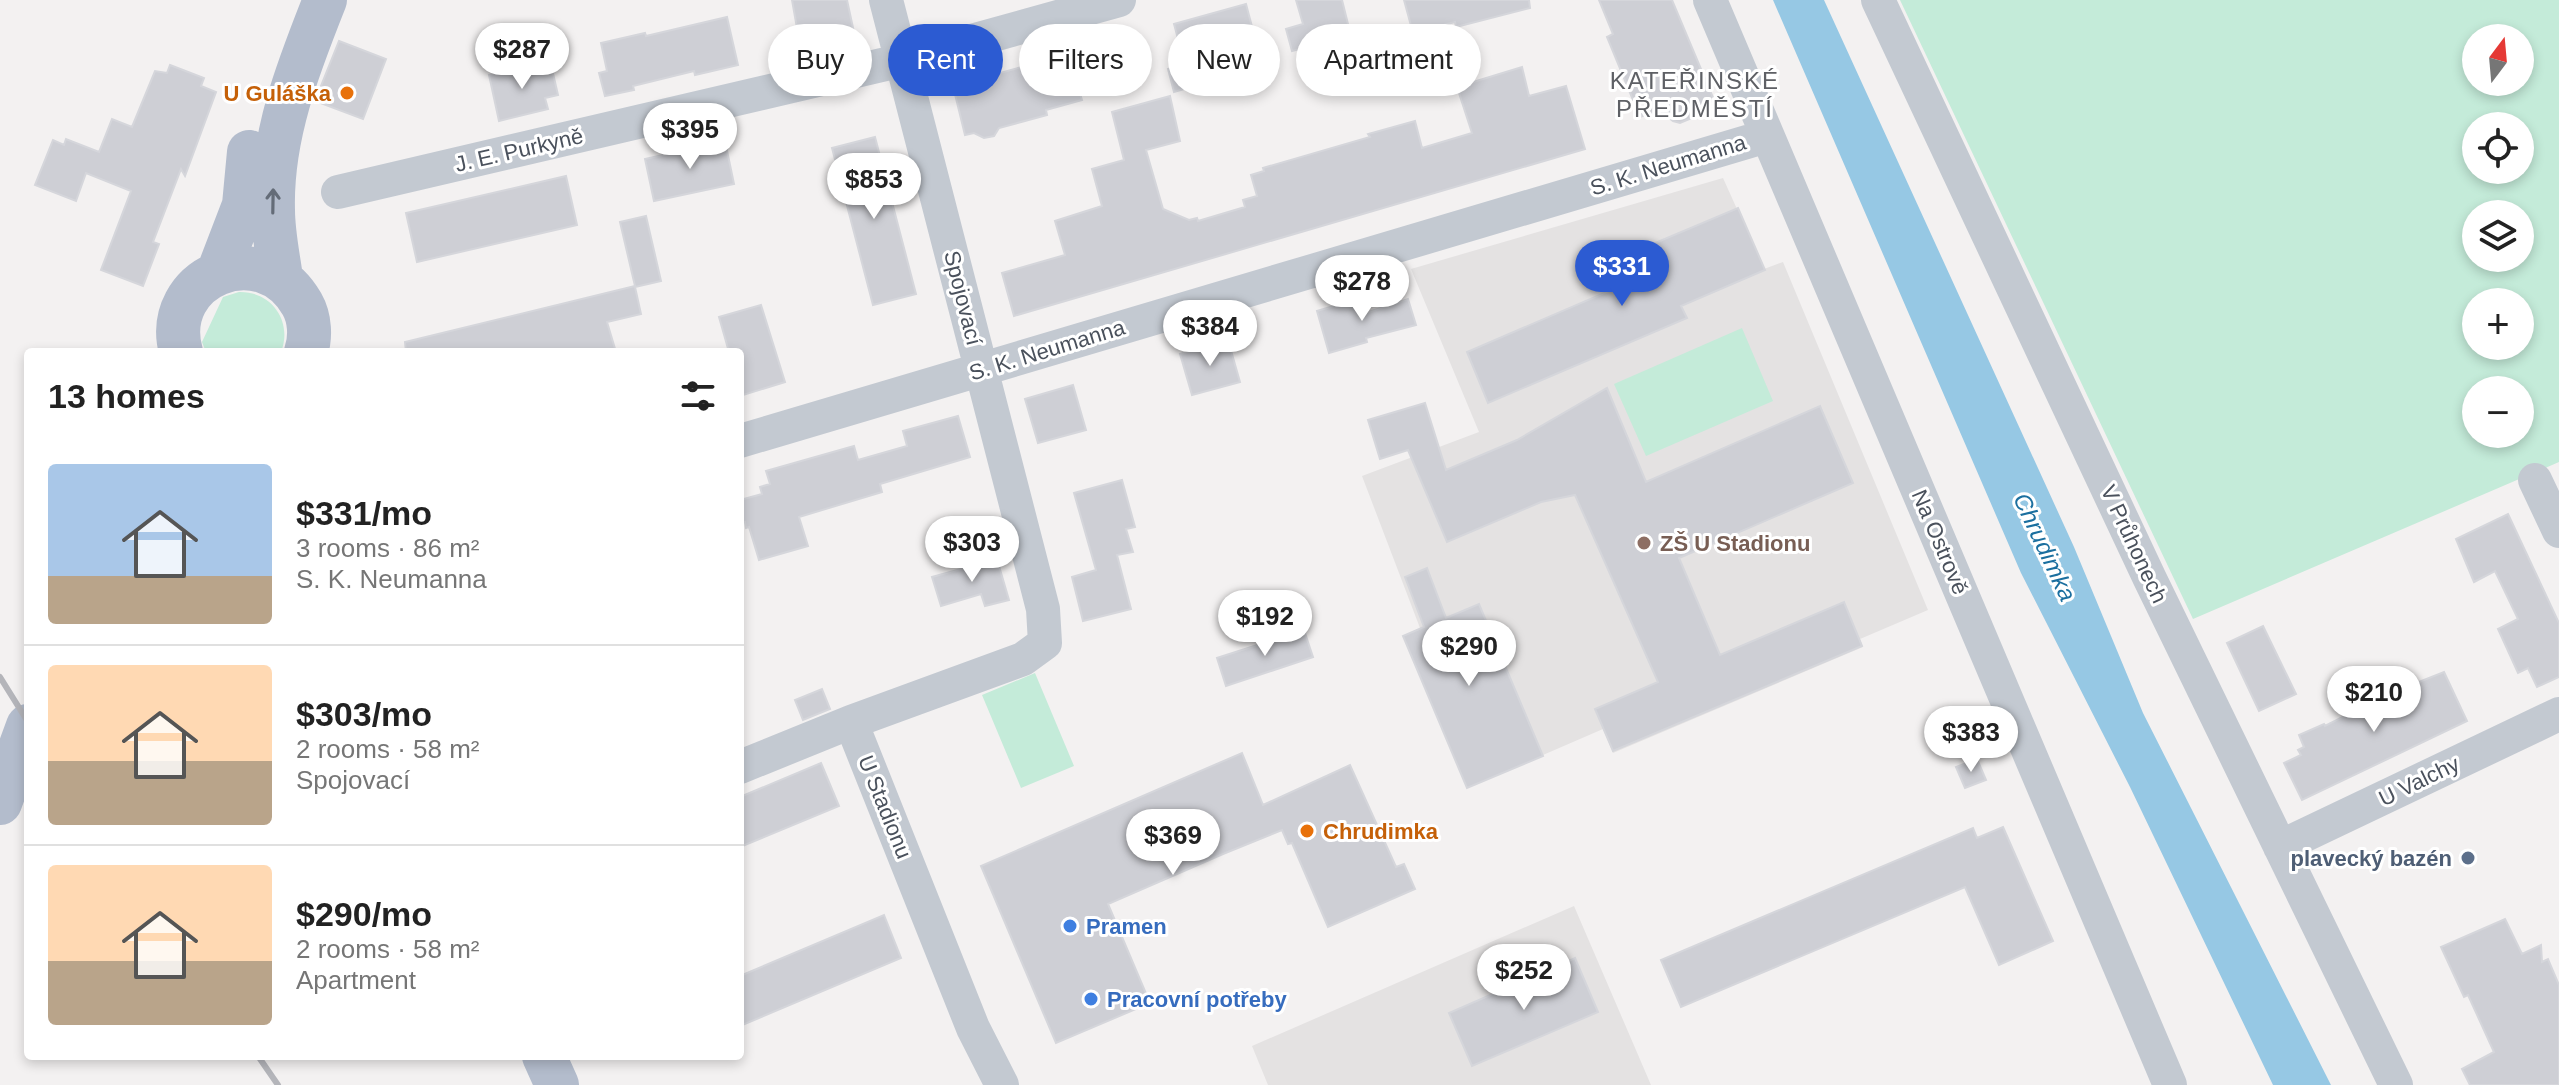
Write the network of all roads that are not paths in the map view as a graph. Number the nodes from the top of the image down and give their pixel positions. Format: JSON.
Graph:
{"nodes":[{"id":1,"x":292,"y":0,"type":"edge"},
{"id":2,"x":325,"y":0,"type":"edge"},
{"id":3,"x":886,"y":0,"type":"edge"},
{"id":4,"x":1119,"y":0,"type":"edge"},
{"id":5,"x":1710,"y":0,"type":"edge"},
{"id":6,"x":1878,"y":0,"type":"edge"},
{"id":7,"x":893,"y":24,"type":"edge"},
{"id":8,"x":1003,"y":32,"type":"edge"},
{"id":9,"x":888,"y":64,"type":"edge"},
{"id":10,"x":912,"y":96,"type":"edge"},
{"id":11,"x":1767,"y":136,"type":"junction"},
{"id":12,"x":338,"y":192,"type":"dead end"},
{"id":13,"x":218,"y":273,"type":"junction"},
{"id":14,"x":281,"y":278,"type":"junction"},
{"id":15,"x":179,"y":348,"type":"edge"},
{"id":16,"x":306,"y":348,"type":"edge"},
{"id":17,"x":982,"y":369,"type":"junction"},
{"id":18,"x":744,"y":440,"type":"edge"},
{"id":19,"x":2535,"y":480,"type":"dead end"},
{"id":20,"x":2559,"y":531,"type":"edge"},
{"id":21,"x":2559,"y":714,"type":"edge"},
{"id":22,"x":851,"y":722,"type":"junction"},
{"id":23,"x":24,"y":736,"type":"edge"},
{"id":24,"x":744,"y":765,"type":"edge"},
{"id":25,"x":1,"y":796,"type":"edge"},
{"id":26,"x":2280,"y":847,"type":"junction"},
{"id":27,"x":546,"y":1060,"type":"edge"},
{"id":28,"x":557,"y":1085,"type":"edge"},
{"id":29,"x":1002,"y":1085,"type":"edge"},
{"id":30,"x":2170,"y":1085,"type":"edge"},
{"id":31,"x":2396,"y":1085,"type":"edge"}],
"edges":[{"from":1,"to":13,"type":"main road"},
{"from":14,"to":2,"type":"main road","one_way":true},
{"from":3,"to":7,"type":"street","name":"Spojovací"},
{"from":4,"to":8,"type":"street","name":"J. E. Purkyně"},
{"from":5,"to":11,"type":"street","name":"Na Ostrově"},
{"from":6,"to":26,"type":"street","name":"V Průhonech"},
{"from":9,"to":12,"type":"street","name":"J. E. Purkyně"},
{"from":10,"to":17,"type":"street","name":"Spojovací"},
{"from":11,"to":17,"type":"street","name":"S. K. Neumanna"},
{"from":11,"to":30,"type":"street","name":"Na Ostrově"},
{"from":13,"to":14,"type":"main road"},
{"from":13,"to":15,"type":"main road"},
{"from":14,"to":16,"type":"main road"},
{"from":17,"to":18,"type":"street","name":"S. K. Neumanna"},
{"from":17,"to":22,"type":"street","name":"Spojovací"},
{"from":19,"to":20,"type":"street"},
{"from":21,"to":26,"type":"street","name":"U Valchy"},
{"from":22,"to":24,"type":"street"},
{"from":22,"to":29,"type":"street","name":"U Stadionu"},
{"from":23,"to":25,"type":"main road"},
{"from":26,"to":31,"type":"street","name":"V Průhonech"},
{"from":27,"to":28,"type":"main road"}]}
